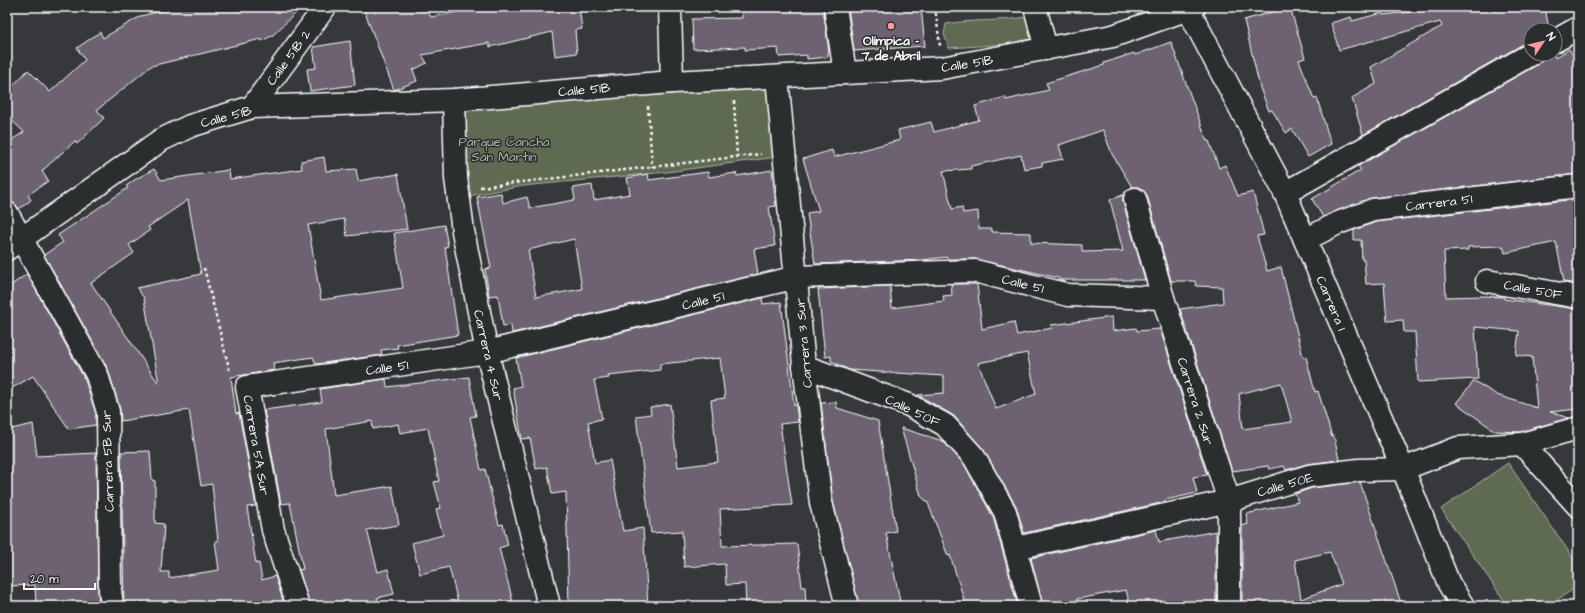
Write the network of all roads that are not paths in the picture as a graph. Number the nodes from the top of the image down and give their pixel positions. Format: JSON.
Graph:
{"nodes":[{"id":1,"x":325,"y":7,"type":"edge"},
{"id":2,"x":670,"y":7,"type":"edge"},
{"id":3,"x":835,"y":7,"type":"edge"},
{"id":4,"x":1034,"y":7,"type":"edge"},
{"id":5,"x":1190,"y":8,"type":"edge"},
{"id":6,"x":1578,"y":28,"type":"edge"},
{"id":7,"x":1563,"y":36,"type":"edge"},
{"id":8,"x":1046,"y":49,"type":"junction"},
{"id":9,"x":1523,"y":59,"type":"edge"},
{"id":10,"x":846,"y":73,"type":"junction"},
{"id":11,"x":777,"y":77,"type":"junction"},
{"id":12,"x":672,"y":82,"type":"junction"},
{"id":13,"x":454,"y":100,"type":"junction"},
{"id":14,"x":252,"y":107,"type":"junction"},
{"id":15,"x":1578,"y":186,"type":"edge"},
{"id":16,"x":1285,"y":193,"type":"junction"},
{"id":17,"x":1134,"y":199,"type":"dead end"},
{"id":18,"x":7,"y":213,"type":"edge"},
{"id":19,"x":1305,"y":240,"type":"junction"},
{"id":20,"x":15,"y":244,"type":"edge"},
{"id":21,"x":797,"y":277,"type":"junction"},
{"id":22,"x":1488,"y":281,"type":"dead end"},
{"id":23,"x":1578,"y":297,"type":"edge"},
{"id":24,"x":1163,"y":298,"type":"junction"},
{"id":25,"x":487,"y":352,"type":"junction"},
{"id":26,"x":804,"y":366,"type":"junction"},
{"id":27,"x":247,"y":387,"type":"joint"},
{"id":28,"x":1578,"y":428,"type":"edge"},
{"id":29,"x":1522,"y":444,"type":"junction"},
{"id":30,"x":1403,"y":469,"type":"junction"},
{"id":31,"x":1229,"y":501,"type":"junction"},
{"id":32,"x":1578,"y":506,"type":"edge"},
{"id":33,"x":1016,"y":548,"type":"junction"},
{"id":34,"x":112,"y":606,"type":"edge"},
{"id":35,"x":298,"y":606,"type":"edge"},
{"id":36,"x":549,"y":606,"type":"edge"},
{"id":37,"x":847,"y":606,"type":"edge"},
{"id":38,"x":1031,"y":606,"type":"edge"},
{"id":39,"x":1229,"y":606,"type":"edge"},
{"id":40,"x":1463,"y":606,"type":"edge"}],
"edges":[{"from":1,"to":14,"type":"street","name":"Calle 51B 2"},
{"from":2,"to":12,"type":"street"},
{"from":3,"to":10,"type":"street"},
{"from":4,"to":8,"type":"street"},
{"from":5,"to":8,"type":"street","name":"Calle 51B"},
{"from":5,"to":16,"type":"street","name":"Carrera 1"},
{"from":6,"to":7,"type":"street"},
{"from":8,"to":10,"type":"street","name":"Calle 51B"},
{"from":9,"to":16,"type":"street"},
{"from":10,"to":11,"type":"street","name":"Calle 51B"},
{"from":11,"to":12,"type":"street","name":"Calle 51B"},
{"from":11,"to":21,"type":"street","name":"Carrera 3 Sur"},
{"from":12,"to":13,"type":"street","name":"Calle 51B"},
{"from":13,"to":14,"type":"street","name":"Calle 51B"},
{"from":13,"to":25,"type":"street","name":"Carrera 4 Sur"},
{"from":14,"to":20,"type":"street","name":"Calle 51B"},
{"from":15,"to":19,"type":"street","name":"Carrera 51"},
{"from":16,"to":19,"type":"street","name":"Carrera 1"},
{"from":17,"to":24,"type":"street","name":"Carrera 2 Sur"},
{"from":18,"to":20,"type":"street","name":"Carrera 5B Sur"},
{"from":19,"to":30,"type":"street","name":"Carrera 1"},
{"from":20,"to":34,"type":"street","name":"Carrera 5B Sur"},
{"from":21,"to":24,"type":"street","name":"Calle 51"},
{"from":21,"to":25,"type":"street","name":"Calle 51"},
{"from":21,"to":26,"type":"street","name":"Carrera 3 Sur"},
{"from":22,"to":23,"type":"street","name":"Calle 50F"},
{"from":24,"to":31,"type":"street","name":"Carrera 2 Sur"},
{"from":25,"to":27,"type":"street","name":"Calle 51"},
{"from":25,"to":36,"type":"street","name":"Carrera 4 Sur"},
{"from":26,"to":33,"type":"street","name":"Calle 50F"},
{"from":26,"to":37,"type":"street","name":"Carrera 3 Sur"},
{"from":27,"to":35,"type":"street","name":"Carrera 5A Sur"},
{"from":28,"to":29,"type":"street","name":"Calle 50E"},
{"from":29,"to":30,"type":"street","name":"Calle 50E"},
{"from":29,"to":32,"type":"street"},
{"from":30,"to":31,"type":"street","name":"Calle 50E"},
{"from":30,"to":40,"type":"street","name":"Carrera 1"},
{"from":31,"to":33,"type":"street","name":"Calle 50E"},
{"from":31,"to":39,"type":"street","name":"Carrera 2 Sur"},
{"from":33,"to":38,"type":"street","name":"Calle 50F"}]}
